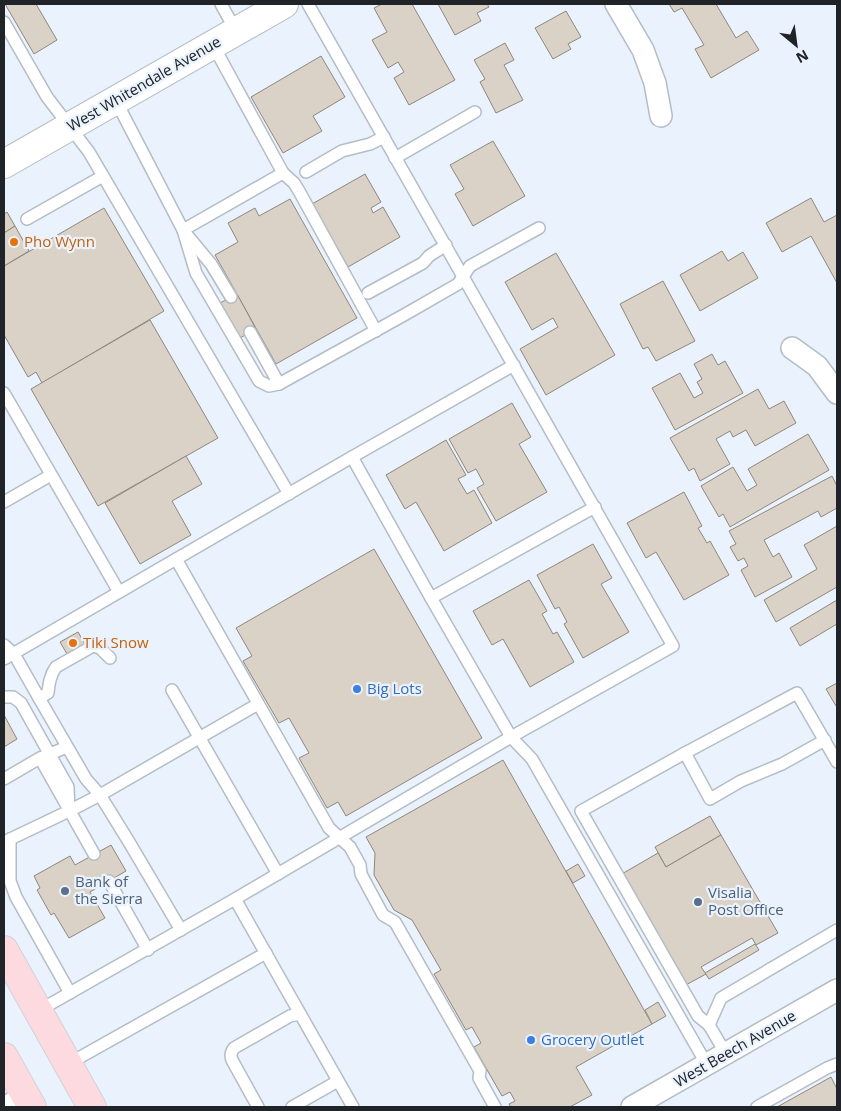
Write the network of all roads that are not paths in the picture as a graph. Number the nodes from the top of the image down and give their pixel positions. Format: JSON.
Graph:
{"nodes":[{"id":1,"x":221,"y":4,"type":"edge"},
{"id":2,"x":284,"y":4,"type":"edge"},
{"id":3,"x":308,"y":4,"type":"edge"},
{"id":4,"x":616,"y":4,"type":"edge"},
{"id":5,"x":4,"y":22,"type":"edge"},
{"id":6,"x":236,"y":31,"type":"junction"},
{"id":7,"x":212,"y":45,"type":"junction"},
{"id":8,"x":115,"y":100,"type":"junction"},
{"id":9,"x":475,"y":112,"type":"dead end"},
{"id":10,"x":661,"y":116,"type":"dead end"},
{"id":11,"x":69,"y":126,"type":"junction"},
{"id":12,"x":384,"y":137,"type":"junction"},
{"id":13,"x":396,"y":158,"type":"junction"},
{"id":14,"x":4,"y":164,"type":"edge"},
{"id":15,"x":306,"y":172,"type":"dead end"},
{"id":16,"x":283,"y":173,"type":"junction"},
{"id":17,"x":103,"y":176,"type":"junction"},
{"id":18,"x":26,"y":219,"type":"dead end"},
{"id":19,"x":539,"y":228,"type":"dead end"},
{"id":20,"x":183,"y":230,"type":"junction"},
{"id":21,"x":446,"y":245,"type":"junction"},
{"id":22,"x":463,"y":276,"type":"junction"},
{"id":23,"x":368,"y":293,"type":"dead end"},
{"id":24,"x":230,"y":297,"type":"dead end"},
{"id":25,"x":376,"y":331,"type":"junction"},
{"id":26,"x":250,"y":332,"type":"dead end"},
{"id":27,"x":792,"y":348,"type":"dead end"},
{"id":28,"x":514,"y":365,"type":"junction"},
{"id":29,"x":279,"y":384,"type":"junction"},
{"id":30,"x":4,"y":393,"type":"edge"},
{"id":31,"x":837,"y":393,"type":"edge"},
{"id":32,"x":352,"y":457,"type":"junction"},
{"id":33,"x":51,"y":475,"type":"junction"},
{"id":34,"x":289,"y":494,"type":"junction"},
{"id":35,"x":4,"y":502,"type":"edge"},
{"id":36,"x":595,"y":507,"type":"junction"},
{"id":37,"x":176,"y":559,"type":"junction"},
{"id":38,"x":118,"y":592,"type":"junction"},
{"id":39,"x":432,"y":598,"type":"junction"},
{"id":40,"x":4,"y":645,"type":"edge"},
{"id":41,"x":9,"y":657,"type":"edge"},
{"id":42,"x":110,"y":658,"type":"dead end"},
{"id":43,"x":172,"y":690,"type":"dead end"},
{"id":44,"x":44,"y":696,"type":"junction"},
{"id":45,"x":4,"y":697,"type":"edge"},
{"id":46,"x":258,"y":704,"type":"junction"},
{"id":47,"x":200,"y":737,"type":"junction"},
{"id":48,"x":511,"y":737,"type":"junction"},
{"id":49,"x":825,"y":740,"type":"junction"},
{"id":50,"x":67,"y":747,"type":"junction"},
{"id":51,"x":685,"y":753,"type":"junction"},
{"id":52,"x":45,"y":756,"type":"junction"},
{"id":53,"x":837,"y":762,"type":"edge"},
{"id":54,"x":4,"y":779,"type":"edge"},
{"id":55,"x":100,"y":795,"type":"junction"},
{"id":56,"x":69,"y":811,"type":"junction"},
{"id":57,"x":339,"y":837,"type":"junction"},
{"id":58,"x":7,"y":840,"type":"edge"},
{"id":59,"x":94,"y":854,"type":"dead end"},
{"id":60,"x":278,"y":874,"type":"junction"},
{"id":61,"x":109,"y":881,"type":"dead end"},
{"id":62,"x":235,"y":899,"type":"junction"},
{"id":63,"x":180,"y":930,"type":"junction"},
{"id":64,"x":837,"y":930,"type":"edge"},
{"id":65,"x":4,"y":950,"type":"edge"},
{"id":66,"x":148,"y":950,"type":"junction"},
{"id":67,"x":266,"y":953,"type":"junction"},
{"id":68,"x":837,"y":990,"type":"edge"},
{"id":69,"x":70,"y":993,"type":"junction"},
{"id":70,"x":38,"y":1011,"type":"junction"},
{"id":71,"x":300,"y":1014,"type":"junction"},
{"id":72,"x":709,"y":1025,"type":"junction"},
{"id":73,"x":726,"y":1054,"type":"junction"},
{"id":74,"x":4,"y":1057,"type":"edge"},
{"id":75,"x":68,"y":1064,"type":"junction"},
{"id":76,"x":837,"y":1064,"type":"edge"},
{"id":77,"x":707,"y":1065,"type":"junction"},
{"id":78,"x":338,"y":1081,"type":"junction"},
{"id":79,"x":21,"y":1104,"type":"edge"},
{"id":80,"x":296,"y":1106,"type":"edge"},
{"id":81,"x":92,"y":1107,"type":"edge"},
{"id":82,"x":258,"y":1107,"type":"edge"},
{"id":83,"x":354,"y":1107,"type":"edge"},
{"id":84,"x":495,"y":1107,"type":"edge"},
{"id":85,"x":632,"y":1107,"type":"edge"},
{"id":86,"x":757,"y":1107,"type":"edge"}],
"edges":[{"from":1,"to":6,"type":"lane"},
{"from":2,"to":6,"type":"street","name":"West Whitendale Avenue"},
{"from":3,"to":12,"type":"lane"},
{"from":4,"to":10,"type":"street"},
{"from":5,"to":11,"type":"lane"},
{"from":6,"to":7,"type":"street","name":"West Whitendale Avenue"},
{"from":7,"to":8,"type":"street","name":"West Whitendale Avenue"},
{"from":7,"to":16,"type":"lane"},
{"from":8,"to":11,"type":"street","name":"West Whitendale Avenue"},
{"from":8,"to":20,"type":"lane"},
{"from":9,"to":13,"type":"lane"},
{"from":11,"to":14,"type":"street","name":"West Whitendale Avenue"},
{"from":11,"to":17,"type":"lane"},
{"from":12,"to":13,"type":"lane"},
{"from":12,"to":15,"type":"lane"},
{"from":13,"to":21,"type":"lane"},
{"from":16,"to":20,"type":"lane"},
{"from":16,"to":25,"type":"lane"},
{"from":17,"to":18,"type":"lane"},
{"from":17,"to":34,"type":"lane"},
{"from":19,"to":22,"type":"lane"},
{"from":20,"to":24,"type":"lane"},
{"from":20,"to":29,"type":"lane"},
{"from":21,"to":22,"type":"lane"},
{"from":21,"to":23,"type":"lane"},
{"from":22,"to":25,"type":"lane"},
{"from":22,"to":28,"type":"lane"},
{"from":25,"to":29,"type":"lane"},
{"from":26,"to":29,"type":"lane"},
{"from":27,"to":31,"type":"street"},
{"from":28,"to":32,"type":"lane"},
{"from":28,"to":36,"type":"lane"},
{"from":30,"to":33,"type":"lane"},
{"from":32,"to":34,"type":"lane"},
{"from":32,"to":39,"type":"lane"},
{"from":33,"to":35,"type":"lane"},
{"from":33,"to":38,"type":"lane"},
{"from":34,"to":37,"type":"lane"},
{"from":36,"to":39,"type":"lane"},
{"from":36,"to":48,"type":"lane"},
{"from":37,"to":38,"type":"lane"},
{"from":37,"to":46,"type":"lane"},
{"from":38,"to":41,"type":"lane"},
{"from":39,"to":48,"type":"lane"},
{"from":40,"to":41,"type":"lane"},
{"from":41,"to":44,"type":"lane"},
{"from":42,"to":44,"type":"lane"},
{"from":43,"to":47,"type":"lane"},
{"from":44,"to":50,"type":"lane"},
{"from":45,"to":52,"type":"lane"},
{"from":46,"to":47,"type":"lane"},
{"from":46,"to":57,"type":"lane"},
{"from":47,"to":55,"type":"lane"},
{"from":47,"to":60,"type":"lane"},
{"from":48,"to":57,"type":"lane"},
{"from":48,"to":77,"type":"lane"},
{"from":49,"to":51,"type":"lane"},
{"from":49,"to":51,"type":"lane"},
{"from":49,"to":53,"type":"lane"},
{"from":50,"to":52,"type":"lane"},
{"from":50,"to":55,"type":"lane"},
{"from":51,"to":72,"type":"lane"},
{"from":52,"to":54,"type":"lane"},
{"from":52,"to":56,"type":"lane"},
{"from":55,"to":56,"type":"lane"},
{"from":55,"to":63,"type":"lane"},
{"from":56,"to":58,"type":"lane"},
{"from":56,"to":59,"type":"lane"},
{"from":57,"to":60,"type":"lane"},
{"from":57,"to":84,"type":"lane"},
{"from":58,"to":69,"type":"lane"},
{"from":60,"to":62,"type":"lane"},
{"from":61,"to":66,"type":"lane"},
{"from":62,"to":63,"type":"lane"},
{"from":62,"to":67,"type":"lane"},
{"from":63,"to":66,"type":"lane"},
{"from":64,"to":72,"type":"lane"},
{"from":65,"to":70,"type":"main road"},
{"from":66,"to":69,"type":"lane"},
{"from":67,"to":71,"type":"lane"},
{"from":67,"to":75,"type":"lane"},
{"from":68,"to":73,"type":"street","name":"West Beech Avenue"},
{"from":69,"to":70,"type":"lane"},
{"from":70,"to":75,"type":"main road"},
{"from":71,"to":78,"type":"lane"},
{"from":71,"to":82,"type":"lane"},
{"from":72,"to":73,"type":"lane"},
{"from":73,"to":77,"type":"street","name":"West Beech Avenue"},
{"from":74,"to":79,"type":"main road"},
{"from":75,"to":81,"type":"main road"},
{"from":76,"to":86,"type":"lane"},
{"from":77,"to":85,"type":"street","name":"West Beech Avenue"},
{"from":78,"to":80,"type":"lane"},
{"from":78,"to":83,"type":"lane"}]}
